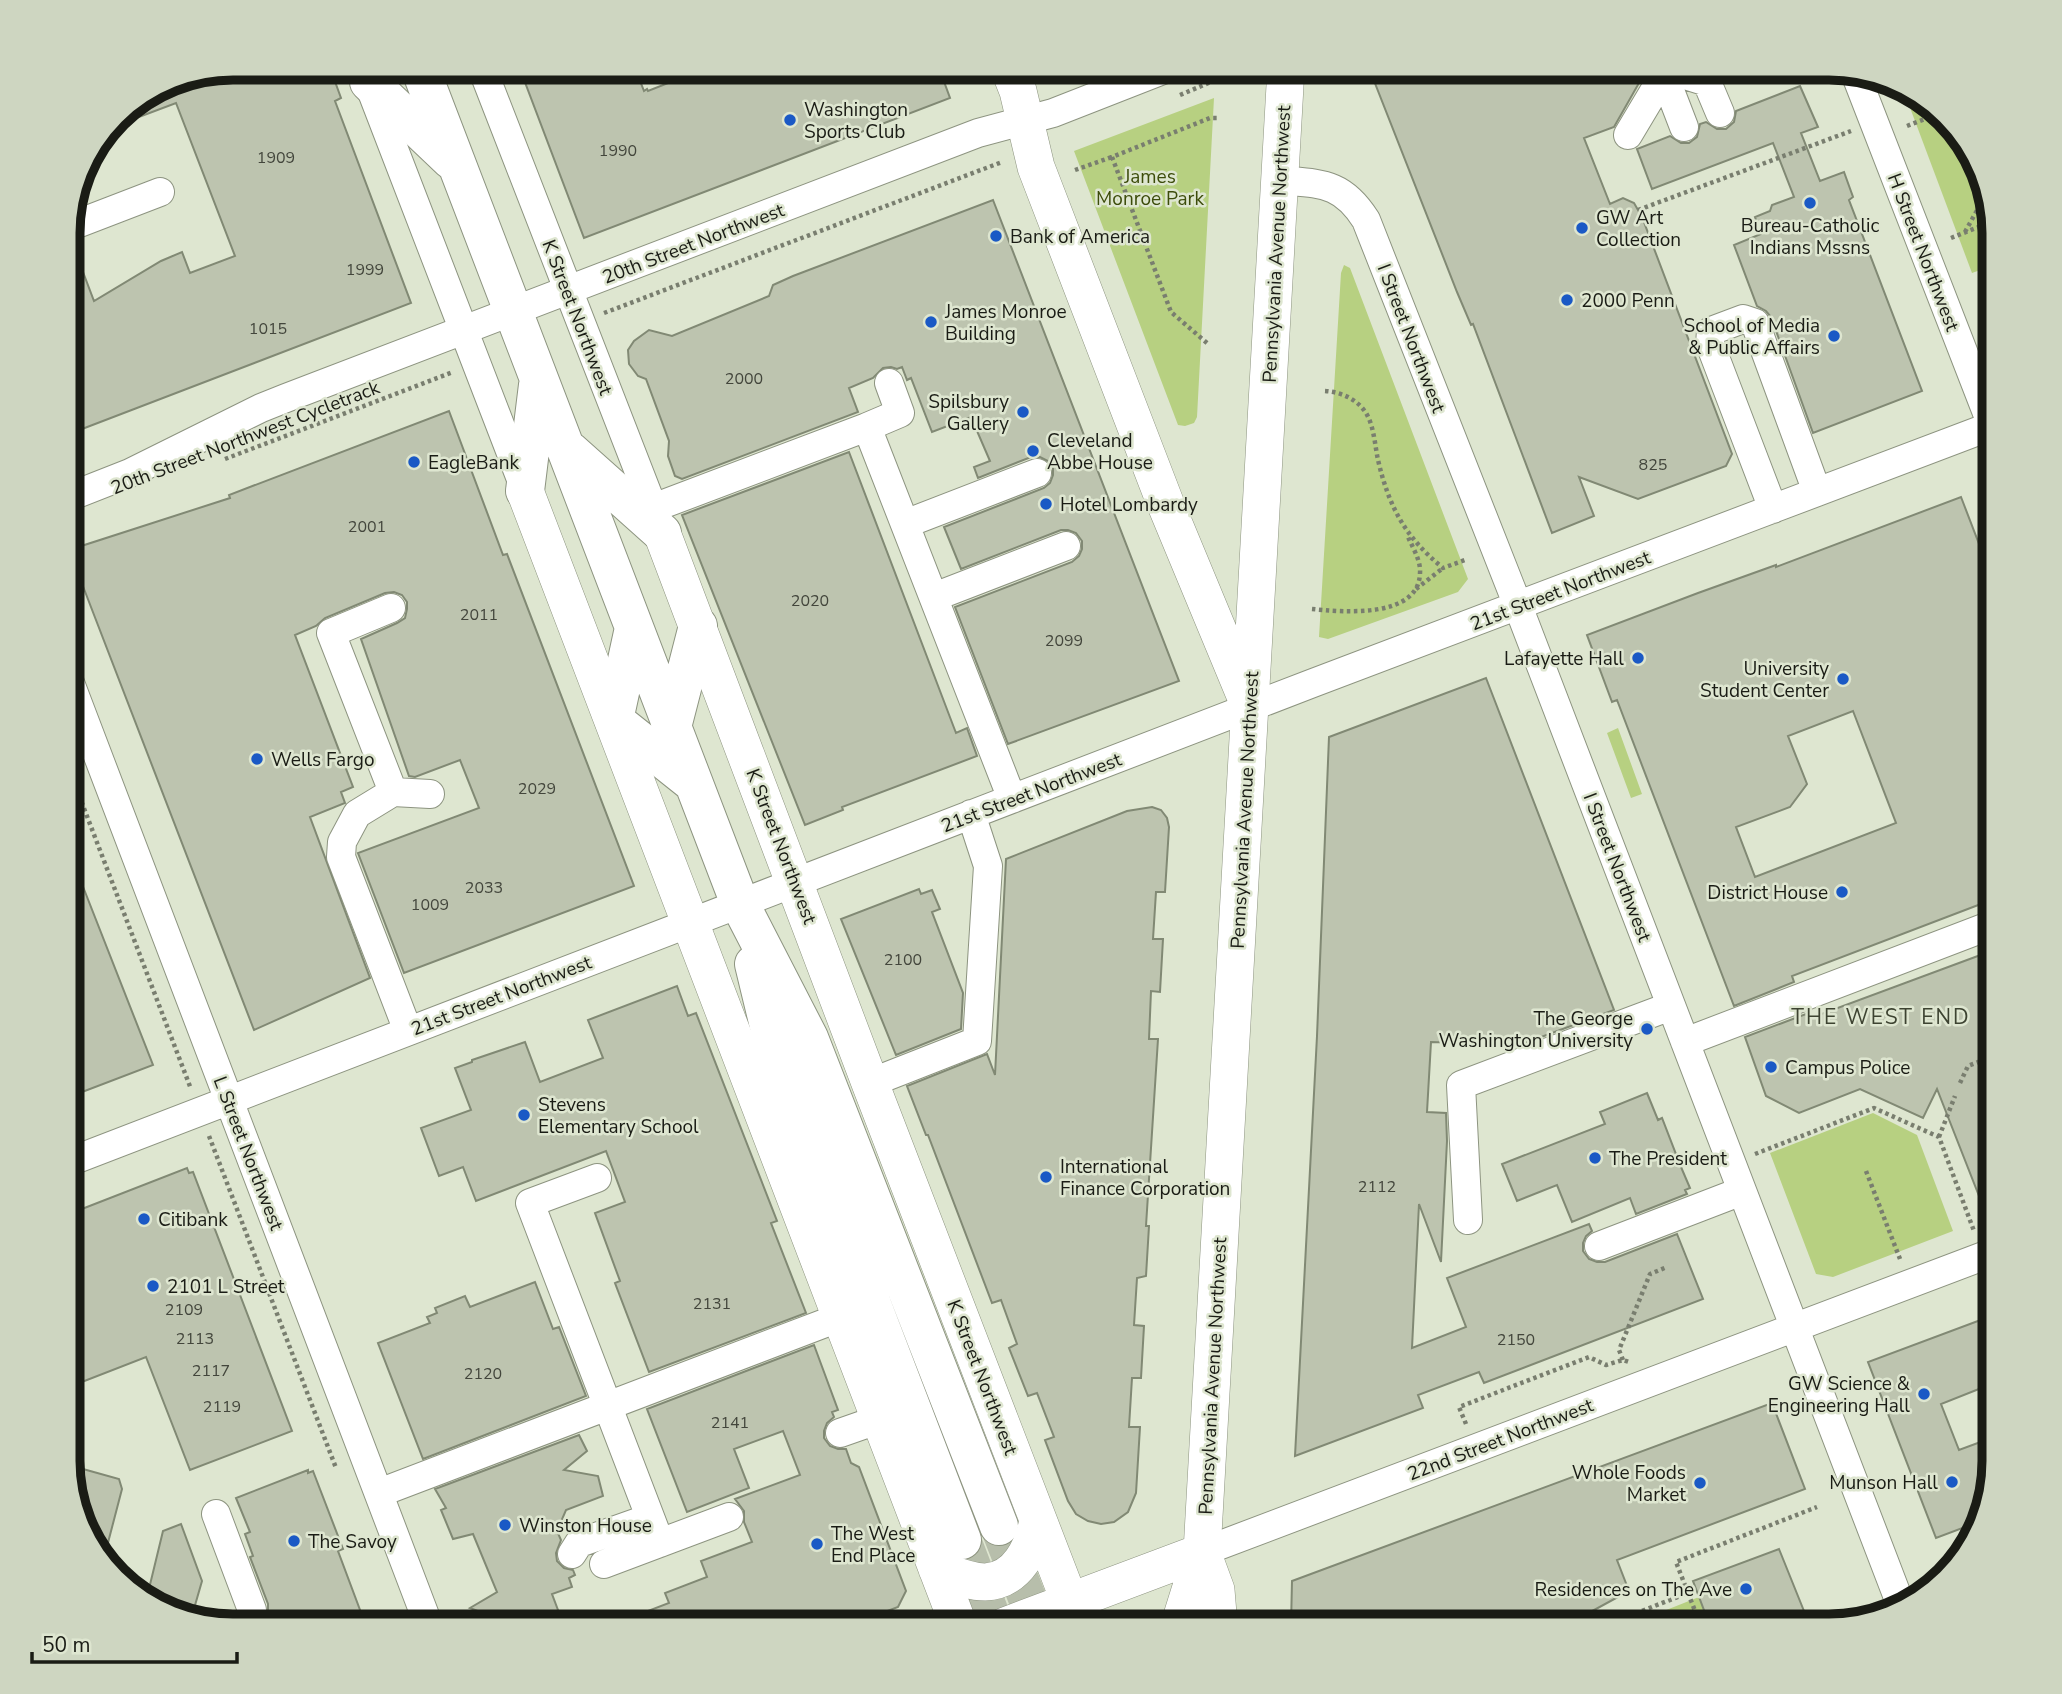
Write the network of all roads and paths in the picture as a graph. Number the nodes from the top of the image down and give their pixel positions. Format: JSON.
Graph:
{"nodes":[{"id":1,"x":368,"y":81,"type":"edge"},
{"id":2,"x":372,"y":81,"type":"edge"},
{"id":3,"x":425,"y":81,"type":"edge"},
{"id":4,"x":495,"y":81,"type":"edge"},
{"id":5,"x":1014,"y":81,"type":"edge"},
{"id":6,"x":1135,"y":81,"type":"edge"},
{"id":7,"x":1215,"y":81,"type":"edge"},
{"id":8,"x":1285,"y":81,"type":"edge"},
{"id":9,"x":1665,"y":81,"type":"edge"},
{"id":10,"x":1675,"y":81,"type":"edge"},
{"id":11,"x":1704,"y":81,"type":"edge"},
{"id":12,"x":1859,"y":84,"type":"edge"},
{"id":13,"x":1206,"y":85,"type":"dead end"},
{"id":14,"x":1720,"y":113,"type":"dead end"},
{"id":15,"x":1220,"y":118,"type":"dead end"},
{"id":16,"x":1928,"y":118,"type":"edge"},
{"id":17,"x":1024,"y":121,"type":"junction"},
{"id":18,"x":1874,"y":122,"type":"junction"},
{"id":19,"x":1907,"y":126,"type":"dead end"},
{"id":20,"x":1684,"y":127,"type":"dead end"},
{"id":21,"x":1628,"y":135,"type":"dead end"},
{"id":22,"x":1112,"y":157,"type":"junction"},
{"id":23,"x":458,"y":167,"type":"junction"},
{"id":24,"x":1075,"y":170,"type":"dead end"},
{"id":25,"x":971,"y":174,"type":"dead end"},
{"id":26,"x":1280,"y":180,"type":"junction"},
{"id":27,"x":160,"y":192,"type":"dead end"},
{"id":28,"x":1979,"y":207,"type":"edge"},
{"id":29,"x":1638,"y":210,"type":"dead end"},
{"id":30,"x":81,"y":222,"type":"edge"},
{"id":31,"x":1981,"y":226,"type":"edge"},
{"id":32,"x":1965,"y":232,"type":"junction"},
{"id":33,"x":1951,"y":238,"type":"dead end"},
{"id":34,"x":568,"y":291,"type":"junction"},
{"id":35,"x":618,"y":308,"type":"dead end"},
{"id":36,"x":513,"y":312,"type":"junction"},
{"id":37,"x":463,"y":331,"type":"junction"},
{"id":38,"x":1208,"y":343,"type":"dead end"},
{"id":39,"x":539,"y":379,"type":"junction"},
{"id":40,"x":431,"y":381,"type":"dead end"},
{"id":41,"x":888,"y":383,"type":"dead end"},
{"id":42,"x":1325,"y":391,"type":"dead end"},
{"id":43,"x":1982,"y":399,"type":"edge"},
{"id":44,"x":867,"y":426,"type":"junction"},
{"id":45,"x":1982,"y":431,"type":"edge"},
{"id":46,"x":565,"y":446,"type":"junction"},
{"id":47,"x":224,"y":460,"type":"dead end"},
{"id":48,"x":1037,"y":473,"type":"dead end"},
{"id":49,"x":525,"y":491,"type":"junction"},
{"id":50,"x":81,"y":492,"type":"edge"},
{"id":51,"x":1817,"y":492,"type":"junction"},
{"id":52,"x":1773,"y":509,"type":"junction"},
{"id":53,"x":658,"y":521,"type":"junction"},
{"id":54,"x":905,"y":524,"type":"junction"},
{"id":55,"x":1406,"y":533,"type":"junction"},
{"id":56,"x":1066,"y":546,"type":"dead end"},
{"id":57,"x":1465,"y":560,"type":"dead end"},
{"id":58,"x":1443,"y":568,"type":"junction"},
{"id":59,"x":1412,"y":593,"type":"junction"},
{"id":60,"x":934,"y":597,"type":"junction"},
{"id":61,"x":1518,"y":606,"type":"junction"},
{"id":62,"x":391,"y":608,"type":"dead end"},
{"id":63,"x":1312,"y":609,"type":"dead end"},
{"id":64,"x":698,"y":626,"type":"junction"},
{"id":65,"x":634,"y":628,"type":"junction"},
{"id":66,"x":1250,"y":708,"type":"junction"},
{"id":67,"x":81,"y":712,"type":"edge"},
{"id":68,"x":614,"y":720,"type":"junction"},
{"id":69,"x":672,"y":727,"type":"junction"},
{"id":70,"x":693,"y":783,"type":"junction"},
{"id":71,"x":393,"y":792,"type":"junction"},
{"id":72,"x":429,"y":794,"type":"dead end"},
{"id":73,"x":1012,"y":799,"type":"junction"},
{"id":74,"x":81,"y":800,"type":"edge"},
{"id":75,"x":971,"y":814,"type":"junction"},
{"id":76,"x":796,"y":882,"type":"junction"},
{"id":77,"x":740,"y":904,"type":"junction"},
{"id":78,"x":692,"y":922,"type":"junction"},
{"id":79,"x":1982,"y":929,"type":"edge"},
{"id":80,"x":1828,"y":1003,"type":"dead end"},
{"id":81,"x":1671,"y":1006,"type":"junction"},
{"id":82,"x":408,"y":1031,"type":"junction"},
{"id":83,"x":1687,"y":1049,"type":"junction"},
{"id":84,"x":1982,"y":1061,"type":"edge"},
{"id":85,"x":183,"y":1068,"type":"dead end"},
{"id":86,"x":870,"y":1083,"type":"junction"},
{"id":87,"x":1960,"y":1083,"type":"dead end"},
{"id":88,"x":1955,"y":1096,"type":"dead end"},
{"id":89,"x":229,"y":1100,"type":"junction"},
{"id":90,"x":1938,"y":1137,"type":"junction"},
{"id":91,"x":81,"y":1157,"type":"edge"},
{"id":92,"x":219,"y":1161,"type":"dead end"},
{"id":93,"x":1731,"y":1163,"type":"junction"},
{"id":94,"x":1866,"y":1171,"type":"dead end"},
{"id":95,"x":597,"y":1178,"type":"dead end"},
{"id":96,"x":1742,"y":1191,"type":"junction"},
{"id":97,"x":1468,"y":1220,"type":"dead end"},
{"id":98,"x":1982,"y":1237,"type":"edge"},
{"id":99,"x":1598,"y":1246,"type":"dead end"},
{"id":100,"x":1982,"y":1256,"type":"edge"},
{"id":101,"x":1667,"y":1267,"type":"dead end"},
{"id":102,"x":1910,"y":1283,"type":"junction"},
{"id":103,"x":841,"y":1317,"type":"junction"},
{"id":104,"x":1795,"y":1327,"type":"junction"},
{"id":105,"x":1623,"y":1360,"type":"junction"},
{"id":106,"x":1665,"y":1377,"type":"junction"},
{"id":107,"x":607,"y":1406,"type":"junction"},
{"id":108,"x":1459,"y":1407,"type":"dead end"},
{"id":109,"x":880,"y":1419,"type":"junction"},
{"id":110,"x":840,"y":1433,"type":"dead end"},
{"id":111,"x":340,"y":1478,"type":"dead end"},
{"id":112,"x":379,"y":1493,"type":"junction"},
{"id":113,"x":1817,"y":1507,"type":"dead end"},
{"id":114,"x":216,"y":1514,"type":"dead end"},
{"id":115,"x":729,"y":1517,"type":"dead end"},
{"id":116,"x":1038,"y":1520,"type":"junction"},
{"id":117,"x":999,"y":1526,"type":"tunnel mouth"},
{"id":118,"x":655,"y":1530,"type":"junction"},
{"id":119,"x":962,"y":1539,"type":"tunnel mouth"},
{"id":120,"x":1202,"y":1552,"type":"junction"},
{"id":121,"x":572,"y":1554,"type":"dead end"},
{"id":122,"x":604,"y":1564,"type":"dead end"},
{"id":123,"x":937,"y":1569,"type":"junction"},
{"id":124,"x":1688,"y":1593,"type":"junction"},
{"id":125,"x":1898,"y":1597,"type":"edge"},
{"id":126,"x":250,"y":1614,"type":"edge"},
{"id":127,"x":424,"y":1614,"type":"edge"},
{"id":128,"x":954,"y":1614,"type":"edge"},
{"id":129,"x":1074,"y":1614,"type":"edge"},
{"id":130,"x":1184,"y":1614,"type":"edge"},
{"id":131,"x":1218,"y":1614,"type":"edge"},
{"id":132,"x":1633,"y":1614,"type":"edge"},
{"id":133,"x":1696,"y":1614,"type":"edge"}],
"edges":[{"from":1,"to":37,"type":"street"},
{"from":2,"to":23,"type":"highway"},
{"from":3,"to":23,"type":"highway","name":"K Street Northwest"},
{"from":4,"to":34,"type":"street","name":"K Street Northwest"},
{"from":5,"to":17,"type":"main road"},
{"from":6,"to":17,"type":"street","name":"20th Street Northwest"},
{"from":7,"to":13,"type":"path"},
{"from":8,"to":26,"type":"main road","name":"Pennsylvania Avenue Northwest"},
{"from":9,"to":21,"type":"street"},
{"from":10,"to":20,"type":"street"},
{"from":11,"to":14,"type":"street"},
{"from":12,"to":18,"type":"street","name":"H Street Northwest"},
{"from":15,"to":22,"type":"path"},
{"from":16,"to":19,"type":"path"},
{"from":17,"to":34,"type":"street","name":"20th Street Northwest"},
{"from":17,"to":66,"type":"main road"},
{"from":18,"to":29,"type":"path"},
{"from":18,"to":43,"type":"street","name":"H Street Northwest"},
{"from":22,"to":24,"type":"path"},
{"from":22,"to":38,"type":"path"},
{"from":23,"to":36,"type":"highway","name":"K Street Northwest"},
{"from":25,"to":35,"type":"path"},
{"from":26,"to":61,"type":"street","name":"I Street Northwest"},
{"from":26,"to":66,"type":"main road","name":"Pennsylvania Avenue Northwest"},
{"from":27,"to":30,"type":"street"},
{"from":28,"to":32,"type":"path"},
{"from":31,"to":32,"type":"path"},
{"from":32,"to":33,"type":"path"},
{"from":34,"to":36,"type":"street","name":"20th Street Northwest"},
{"from":34,"to":53,"type":"street","name":"K Street Northwest"},
{"from":36,"to":37,"type":"street","name":"20th Street Northwest"},
{"from":36,"to":39,"type":"highway","name":"K Street Northwest"},
{"from":37,"to":49,"type":"street"},
{"from":37,"to":50,"type":"street","name":"20th Street Northwest"},
{"from":39,"to":46,"type":"highway","name":"K Street Northwest"},
{"from":39,"to":49,"type":"highway"},
{"from":40,"to":47,"type":"path","name":"20th Street Northwest Cycletrack"},
{"from":41,"to":44,"type":"street"},
{"from":42,"to":55,"type":"path"},
{"from":44,"to":53,"type":"street"},
{"from":44,"to":54,"type":"street"},
{"from":45,"to":51,"type":"street","name":"21st Street Northwest"},
{"from":46,"to":53,"type":"highway"},
{"from":46,"to":65,"type":"highway","name":"K Street Northwest"},
{"from":48,"to":54,"type":"street"},
{"from":49,"to":68,"type":"main road"},
{"from":51,"to":52,"type":"street","name":"21st Street Northwest"},
{"from":51,"to":52,"type":"street"},
{"from":52,"to":61,"type":"street","name":"21st Street Northwest"},
{"from":53,"to":64,"type":"main road","name":"K Street Northwest"},
{"from":54,"to":60,"type":"street"},
{"from":55,"to":58,"type":"path"},
{"from":55,"to":59,"type":"path"},
{"from":56,"to":60,"type":"street"},
{"from":57,"to":58,"type":"path"},
{"from":58,"to":59,"type":"path"},
{"from":59,"to":63,"type":"path"},
{"from":60,"to":73,"type":"street"},
{"from":61,"to":66,"type":"street","name":"21st Street Northwest"},
{"from":61,"to":81,"type":"street","name":"I Street Northwest"},
{"from":62,"to":71,"type":"street"},
{"from":64,"to":69,"type":"highway"},
{"from":64,"to":76,"type":"main road","name":"K Street Northwest"},
{"from":65,"to":68,"type":"highway"},
{"from":65,"to":69,"type":"highway","name":"K Street Northwest"},
{"from":66,"to":73,"type":"street","name":"21st Street Northwest"},
{"from":66,"to":120,"type":"main road","name":"Pennsylvania Avenue Northwest"},
{"from":67,"to":89,"type":"street","name":"L Street Northwest"},
{"from":68,"to":70,"type":"highway"},
{"from":68,"to":78,"type":"main road"},
{"from":69,"to":70,"type":"highway","name":"K Street Northwest"},
{"from":70,"to":77,"type":"highway","name":"K Street Northwest"},
{"from":71,"to":72,"type":"street"},
{"from":71,"to":82,"type":"street"},
{"from":73,"to":75,"type":"street","name":"21st Street Northwest"},
{"from":74,"to":85,"type":"path"},
{"from":75,"to":76,"type":"street","name":"21st Street Northwest"},
{"from":75,"to":86,"type":"street"},
{"from":76,"to":77,"type":"street","name":"21st Street Northwest"},
{"from":76,"to":86,"type":"main road","name":"K Street Northwest"},
{"from":77,"to":78,"type":"street","name":"21st Street Northwest"},
{"from":77,"to":117,"type":"highway","name":"K Street Northwest"},
{"from":77,"to":119,"type":"highway","name":"K Street Northwest"},
{"from":78,"to":82,"type":"street","name":"21st Street Northwest"},
{"from":78,"to":103,"type":"main road"},
{"from":79,"to":83,"type":"street"},
{"from":80,"to":83,"type":"street"},
{"from":81,"to":83,"type":"street","name":"I Street Northwest"},
{"from":81,"to":97,"type":"street"},
{"from":82,"to":89,"type":"street","name":"21st Street Northwest"},
{"from":83,"to":93,"type":"street","name":"I Street Northwest"},
{"from":84,"to":87,"type":"path"},
{"from":86,"to":116,"type":"main road","name":"K Street Northwest"},
{"from":88,"to":90,"type":"path"},
{"from":89,"to":91,"type":"street","name":"21st Street Northwest"},
{"from":89,"to":112,"type":"street","name":"L Street Northwest"},
{"from":90,"to":93,"type":"path"},
{"from":90,"to":98,"type":"path"},
{"from":92,"to":111,"type":"path","name":"L Street Northwest"},
{"from":93,"to":96,"type":"street","name":"I Street Northwest"},
{"from":94,"to":102,"type":"path"},
{"from":95,"to":107,"type":"street"},
{"from":96,"to":99,"type":"street"},
{"from":96,"to":104,"type":"street","name":"I Street Northwest"},
{"from":100,"to":102,"type":"street","name":"22nd Street Northwest"},
{"from":101,"to":105,"type":"path"},
{"from":102,"to":104,"type":"street","name":"22nd Street Northwest"},
{"from":103,"to":107,"type":"street"},
{"from":103,"to":109,"type":"main road"},
{"from":104,"to":106,"type":"street","name":"22nd Street Northwest"},
{"from":104,"to":125,"type":"street","name":"I Street Northwest"},
{"from":105,"to":106,"type":"path"},
{"from":105,"to":108,"type":"path"},
{"from":106,"to":120,"type":"street","name":"22nd Street Northwest"},
{"from":107,"to":112,"type":"street"},
{"from":107,"to":118,"type":"street"},
{"from":109,"to":110,"type":"street"},
{"from":109,"to":123,"type":"main road"},
{"from":112,"to":127,"type":"street","name":"L Street Northwest"},
{"from":113,"to":124,"type":"path"},
{"from":114,"to":126,"type":"street"},
{"from":115,"to":118,"type":"street"},
{"from":116,"to":123,"type":"main road"},
{"from":116,"to":129,"type":"main road","name":"K Street Northwest"},
{"from":118,"to":121,"type":"street"},
{"from":118,"to":122,"type":"street"},
{"from":120,"to":129,"type":"main road","name":"22nd Street Northwest"},
{"from":120,"to":130,"type":"main road","name":"Pennsylvania Avenue Northwest"},
{"from":120,"to":131,"type":"main road","name":"Pennsylvania Avenue Northwest"},
{"from":123,"to":128,"type":"main road"},
{"from":124,"to":132,"type":"path"},
{"from":124,"to":133,"type":"path"}]}
